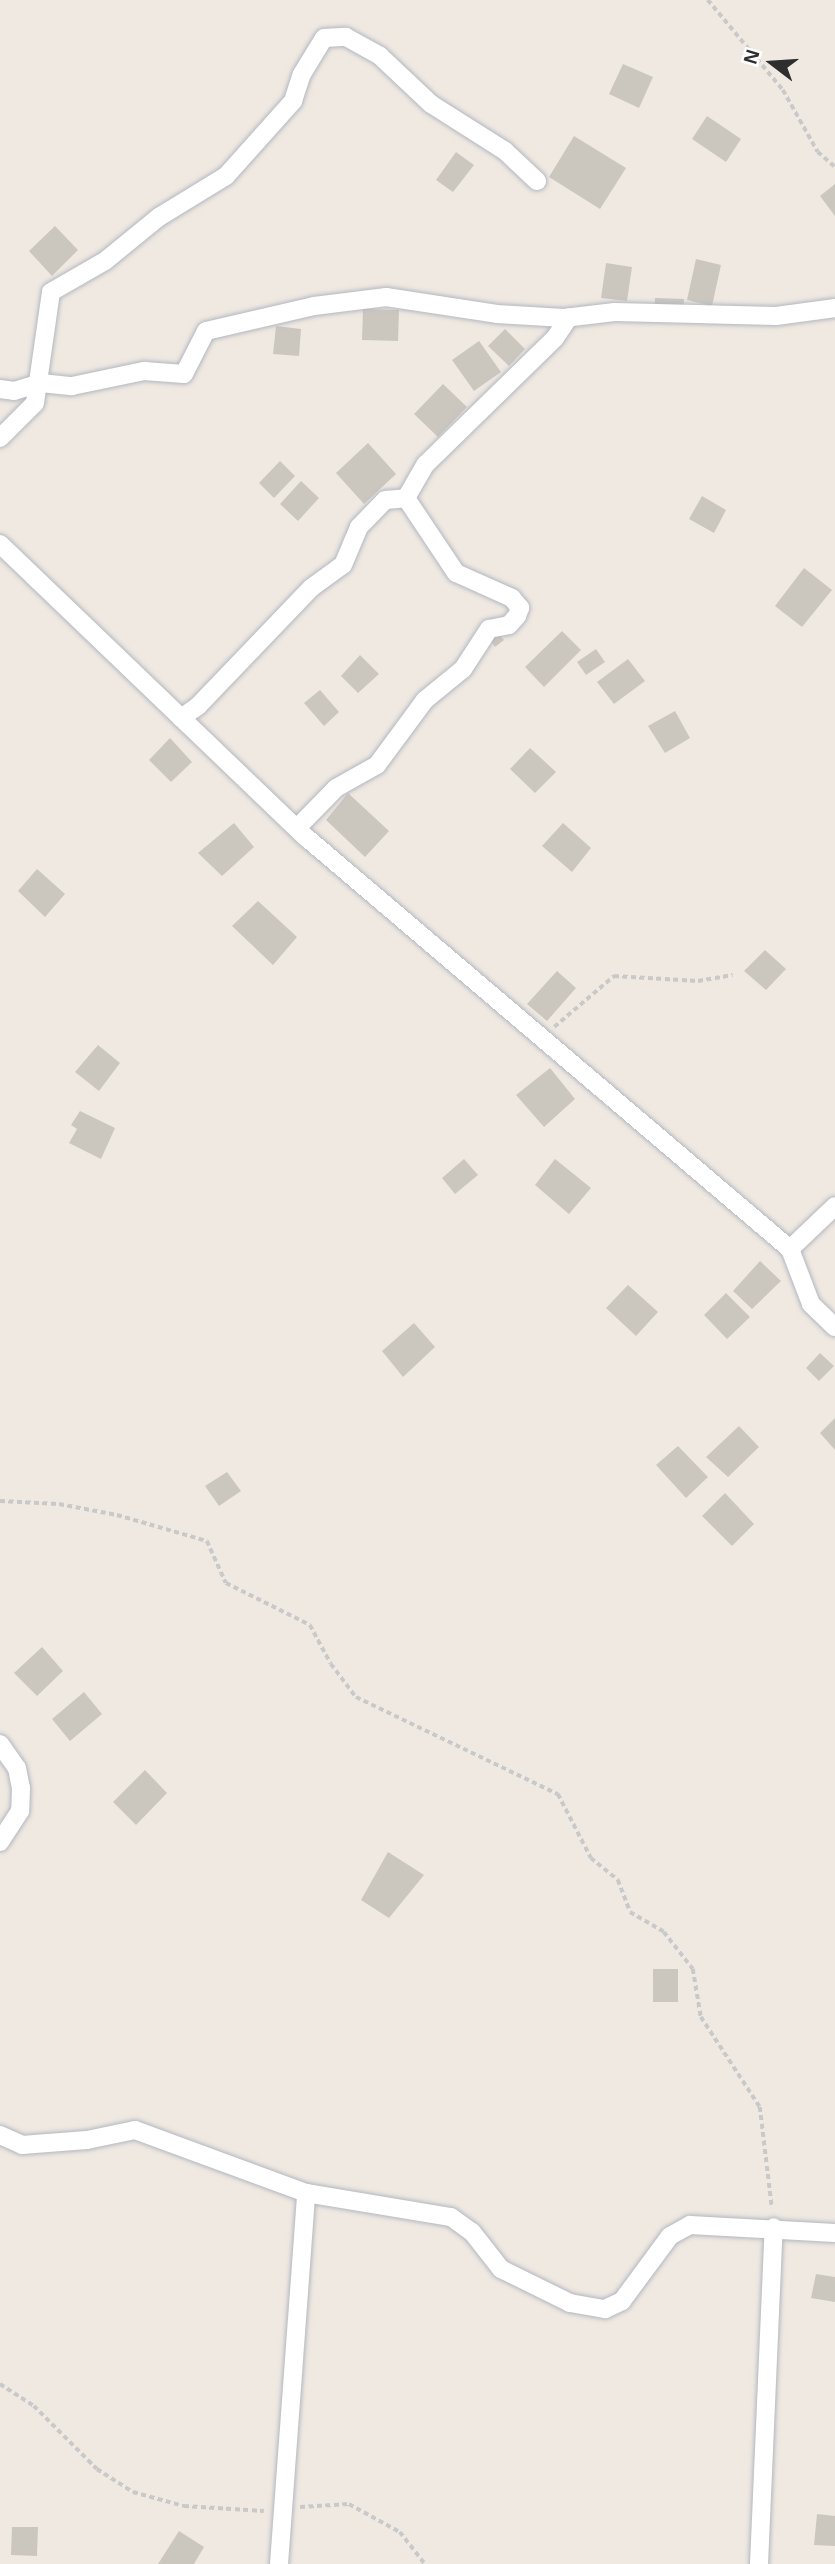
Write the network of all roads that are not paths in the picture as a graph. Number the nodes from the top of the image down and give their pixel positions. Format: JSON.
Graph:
{"nodes":[{"id":1,"x":537,"y":181,"type":"dead end"},
{"id":2,"x":835,"y":308,"type":"edge"},
{"id":3,"x":569,"y":317,"type":"junction"},
{"id":4,"x":41,"y":383,"type":"junction"},
{"id":5,"x":0,"y":389,"type":"edge"},
{"id":6,"x":0,"y":438,"type":"edge"},
{"id":7,"x":406,"y":498,"type":"junction"},
{"id":8,"x":0,"y":544,"type":"edge"},
{"id":9,"x":181,"y":718,"type":"junction"},
{"id":10,"x":297,"y":828,"type":"junction"},
{"id":11,"x":835,"y":1206,"type":"edge"},
{"id":12,"x":790,"y":1249,"type":"junction"},
{"id":13,"x":835,"y":1327,"type":"edge"},
{"id":14,"x":0,"y":1744,"type":"edge"},
{"id":15,"x":0,"y":1842,"type":"edge"},
{"id":16,"x":0,"y":2135,"type":"edge"},
{"id":17,"x":306,"y":2193,"type":"junction"},
{"id":18,"x":774,"y":2227,"type":"junction"},
{"id":19,"x":835,"y":2233,"type":"edge"},
{"id":20,"x":279,"y":2564,"type":"edge"},
{"id":21,"x":759,"y":2564,"type":"edge"}],
"edges":[{"from":1,"to":4,"type":"street"},
{"from":2,"to":3,"type":"street"},
{"from":3,"to":4,"type":"street"},
{"from":3,"to":7,"type":"street"},
{"from":4,"to":5,"type":"street"},
{"from":4,"to":6,"type":"street"},
{"from":7,"to":9,"type":"street"},
{"from":7,"to":10,"type":"street"},
{"from":8,"to":9,"type":"street"},
{"from":9,"to":10,"type":"street"},
{"from":10,"to":12,"type":"street"},
{"from":11,"to":12,"type":"street"},
{"from":12,"to":13,"type":"street"},
{"from":14,"to":15,"type":"street"},
{"from":16,"to":17,"type":"street"},
{"from":17,"to":18,"type":"street"},
{"from":17,"to":20,"type":"street"},
{"from":18,"to":19,"type":"street"},
{"from":18,"to":21,"type":"street"}]}
